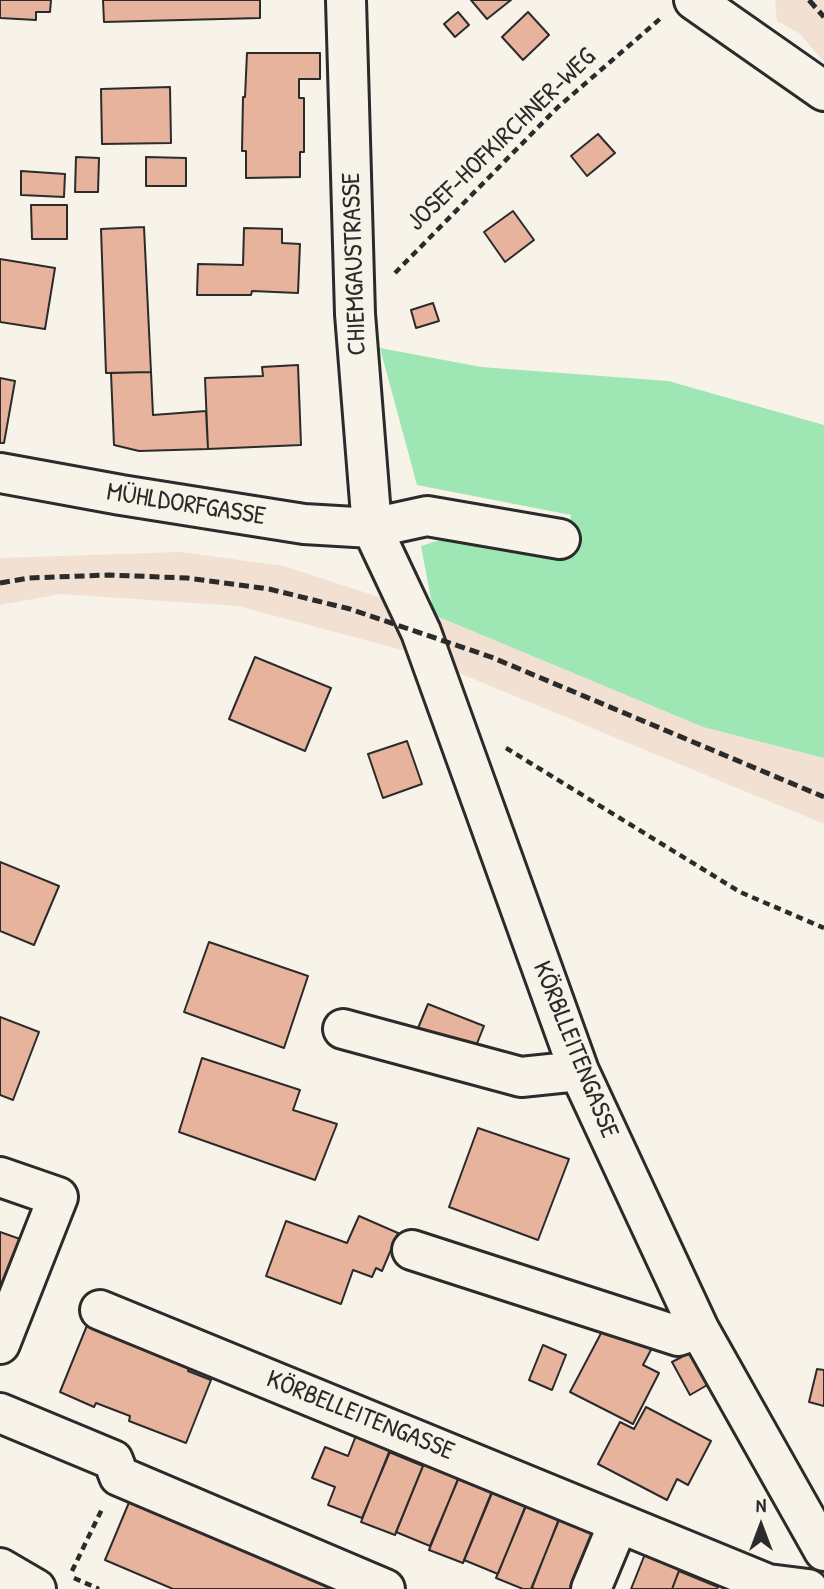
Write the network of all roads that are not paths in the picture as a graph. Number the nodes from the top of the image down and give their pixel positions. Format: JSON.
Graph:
{"nodes":[{"id":1,"x":346,"y":0,"type":"edge"},
{"id":2,"x":694,"y":0,"type":"edge"},
{"id":3,"x":824,"y":91,"type":"edge"},
{"id":4,"x":0,"y":473,"type":"edge"},
{"id":5,"x":372,"y":528,"type":"junction"},
{"id":6,"x":560,"y":539,"type":"dead end"},
{"id":7,"x":343,"y":1029,"type":"dead end"},
{"id":8,"x":579,"y":1071,"type":"junction"},
{"id":9,"x":0,"y":1177,"type":"edge"},
{"id":10,"x":412,"y":1250,"type":"dead end"},
{"id":11,"x":100,"y":1310,"type":"dead end"},
{"id":12,"x":699,"y":1329,"type":"junction"},
{"id":13,"x":0,"y":1344,"type":"edge"},
{"id":14,"x":0,"y":1413,"type":"edge"},
{"id":15,"x":618,"y":1524,"type":"junction"},
{"id":16,"x":824,"y":1551,"type":"edge"},
{"id":17,"x":0,"y":1568,"type":"edge"},
{"id":18,"x":36,"y":1589,"type":"edge"},
{"id":19,"x":385,"y":1589,"type":"edge"},
{"id":20,"x":591,"y":1589,"type":"edge"},
{"id":21,"x":808,"y":1589,"type":"edge"}],
"edges":[{"from":1,"to":5,"type":"street","name":"CHIEMGAUSTRASSE"},
{"from":2,"to":3,"type":"street"},
{"from":4,"to":5,"type":"street","name":"MÜHLDORFGASSE"},
{"from":5,"to":6,"type":"street","name":"MÜHLDORFGASSE"},
{"from":5,"to":8,"type":"street","name":"KÖRBLLEITENGASSE"},
{"from":7,"to":8,"type":"street"},
{"from":8,"to":12,"type":"street","name":"KÖRBLLEITENGASSE"},
{"from":9,"to":13,"type":"street"},
{"from":10,"to":12,"type":"street"},
{"from":11,"to":15,"type":"street","name":"KÖRBELLEITENGASSE"},
{"from":12,"to":16,"type":"street","name":"KÖRBLLEITENGASSE"},
{"from":14,"to":19,"type":"street"},
{"from":15,"to":20,"type":"street"},
{"from":15,"to":21,"type":"street","name":"KÖRBELLEITENGASSE"},
{"from":17,"to":18,"type":"street"}]}
